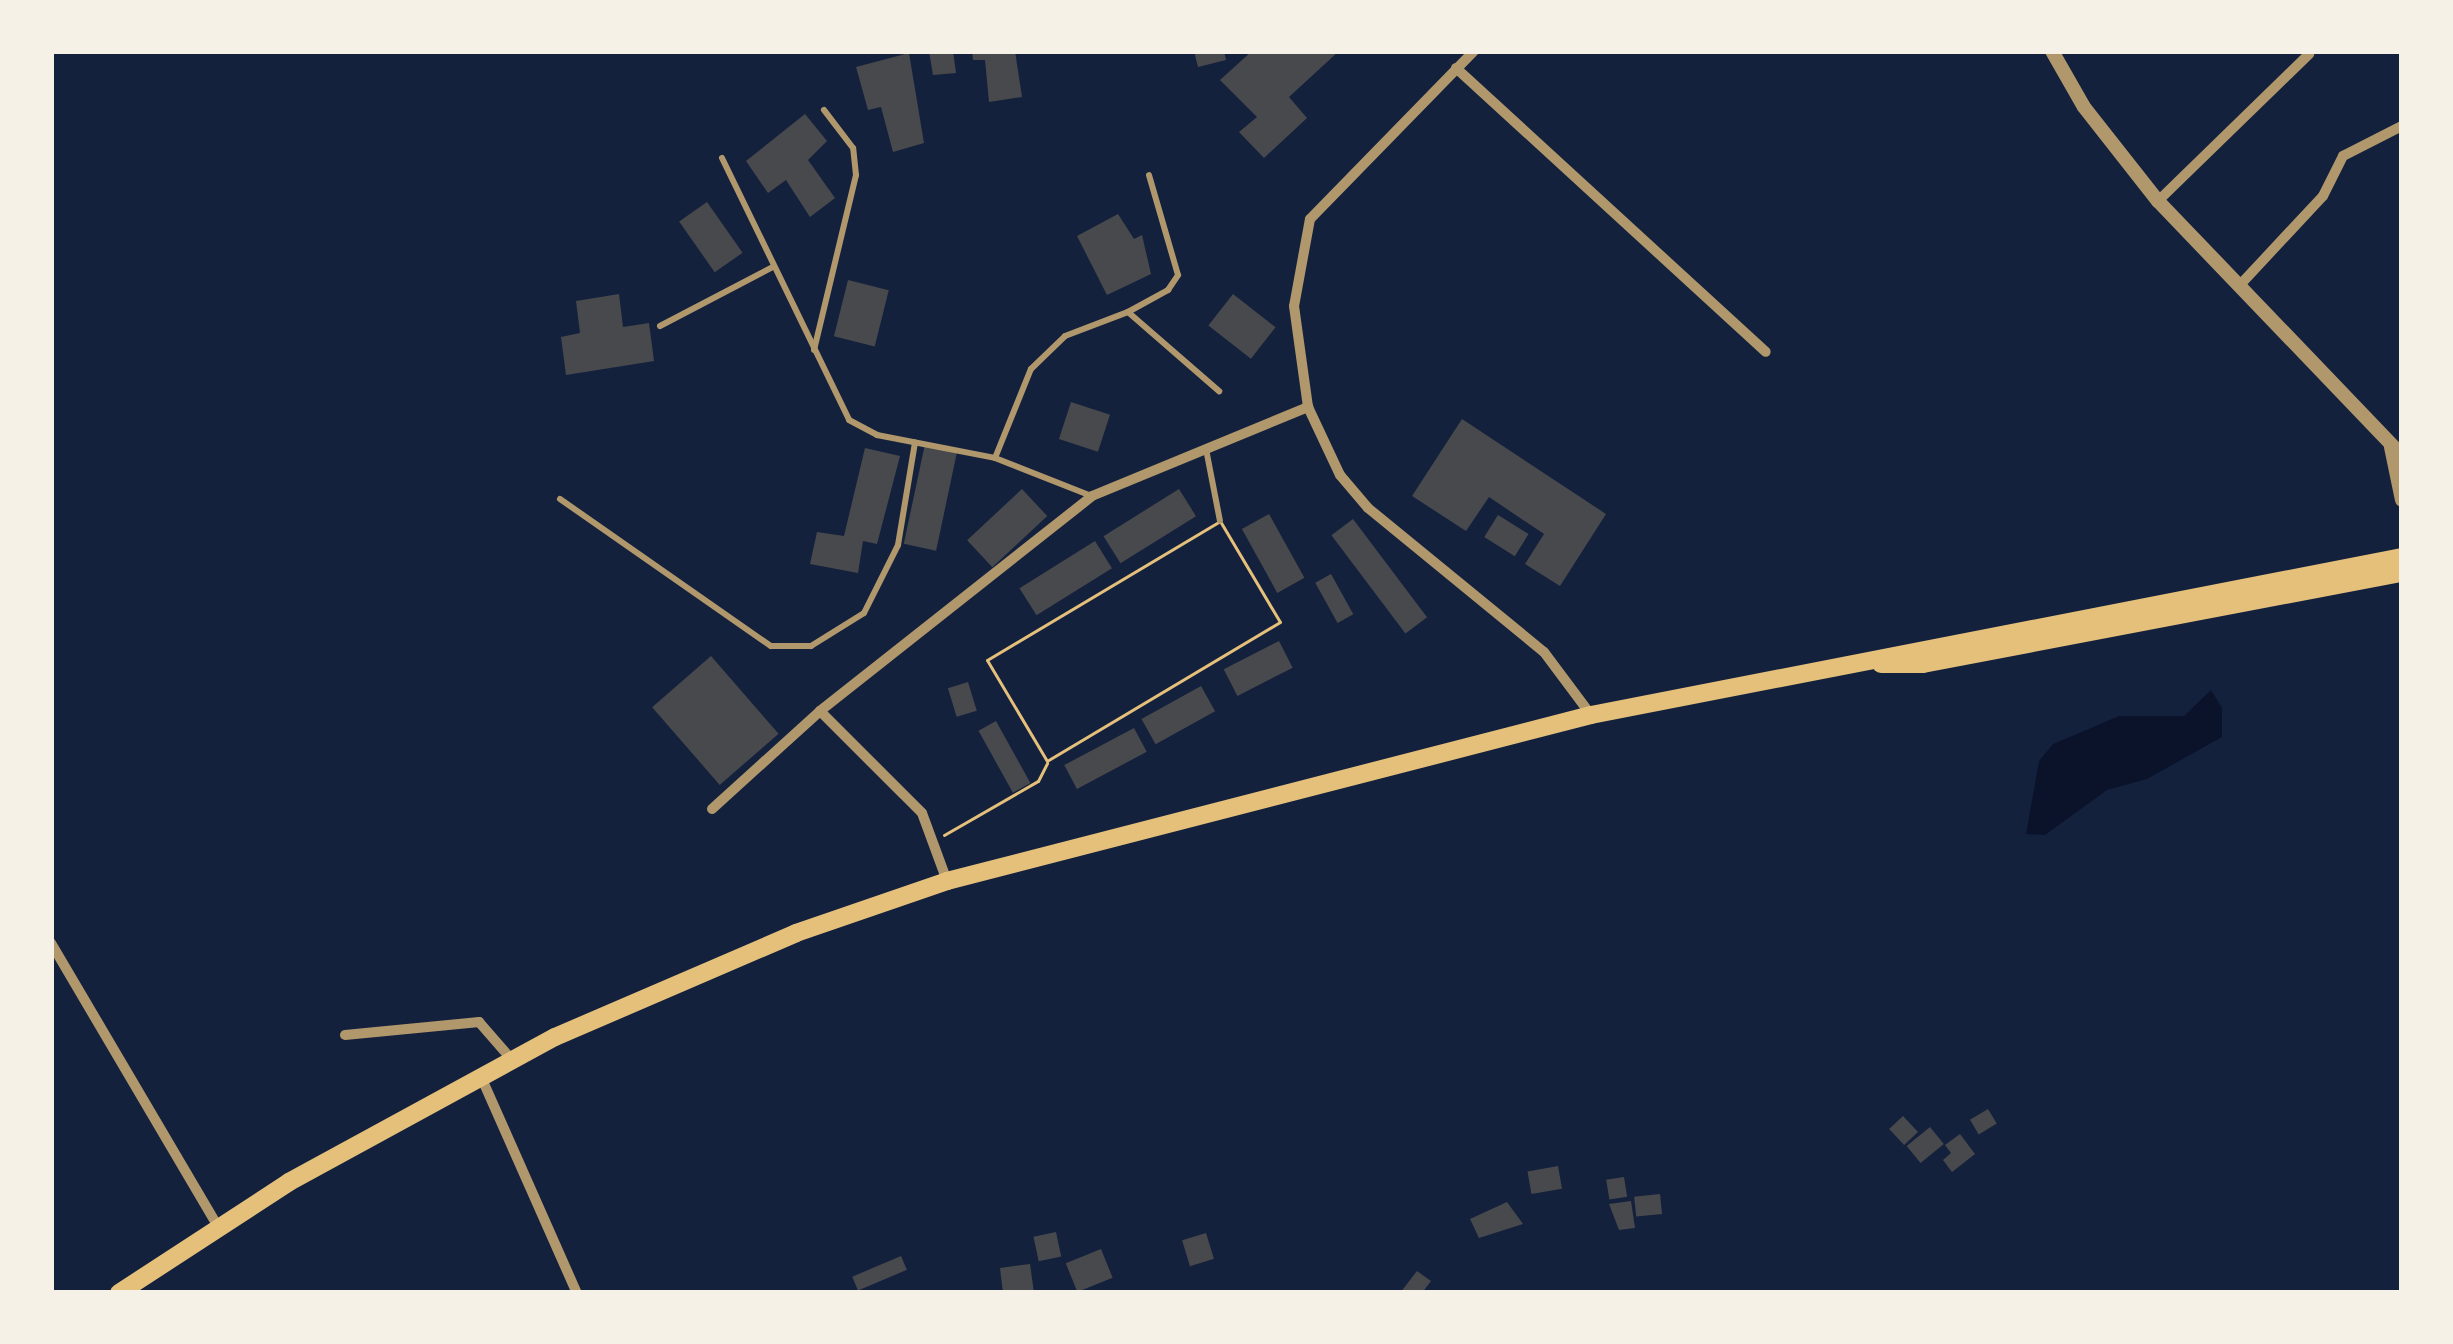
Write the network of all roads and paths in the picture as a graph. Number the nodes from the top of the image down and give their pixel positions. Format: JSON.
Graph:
{"nodes":[{"id":1,"x":1474,"y":51,"type":"edge"},
{"id":2,"x":2052,"y":51,"type":"edge"},
{"id":3,"x":2309,"y":54,"type":"dead end"},
{"id":4,"x":1456,"y":68,"type":"junction"},
{"id":5,"x":824,"y":110,"type":"dead end"},
{"id":6,"x":2402,"y":126,"type":"edge"},
{"id":7,"x":722,"y":158,"type":"dead end"},
{"id":8,"x":1149,"y":175,"type":"dead end"},
{"id":9,"x":2158,"y":201,"type":"junction"},
{"id":10,"x":773,"y":267,"type":"junction"},
{"id":11,"x":2239,"y":286,"type":"junction"},
{"id":12,"x":1128,"y":312,"type":"junction"},
{"id":13,"x":660,"y":326,"type":"dead end"},
{"id":14,"x":1766,"y":352,"type":"dead end"},
{"id":15,"x":814,"y":353,"type":"junction"},
{"id":16,"x":1219,"y":391,"type":"dead end"},
{"id":17,"x":1308,"y":407,"type":"junction"},
{"id":18,"x":915,"y":442,"type":"junction"},
{"id":19,"x":1206,"y":449,"type":"junction"},
{"id":20,"x":2396,"y":451,"type":"edge"},
{"id":21,"x":994,"y":458,"type":"junction"},
{"id":22,"x":1093,"y":496,"type":"junction"},
{"id":23,"x":560,"y":499,"type":"dead end"},
{"id":24,"x":2402,"y":500,"type":"edge"},
{"id":25,"x":1220,"y":521,"type":"junction"},
{"id":26,"x":2402,"y":557,"type":"edge"},
{"id":27,"x":2402,"y":573,"type":"edge"},
{"id":28,"x":1864,"y":664,"type":"junction"},
{"id":29,"x":820,"y":711,"type":"junction"},
{"id":30,"x":1591,"y":715,"type":"junction"},
{"id":31,"x":1047,"y":761,"type":"junction"},
{"id":32,"x":712,"y":809,"type":"dead end"},
{"id":33,"x":938,"y":839,"type":"junction"},
{"id":34,"x":947,"y":880,"type":"junction"},
{"id":35,"x":51,"y":943,"type":"edge"},
{"id":36,"x":345,"y":1034,"type":"dead end"},
{"id":37,"x":513,"y":1061,"type":"junction"},
{"id":38,"x":482,"y":1079,"type":"junction"},
{"id":39,"x":220,"y":1230,"type":"junction"},
{"id":40,"x":119,"y":1293,"type":"edge"},
{"id":41,"x":577,"y":1293,"type":"edge"}],
"edges":[{"from":1,"to":4,"type":"street"},
{"from":2,"to":9,"type":"street"},
{"from":3,"to":9,"type":"street"},
{"from":4,"to":14,"type":"street"},
{"from":4,"to":17,"type":"street"},
{"from":5,"to":15,"type":"lane"},
{"from":6,"to":11,"type":"street"},
{"from":7,"to":10,"type":"lane"},
{"from":8,"to":12,"type":"lane"},
{"from":9,"to":11,"type":"street"},
{"from":10,"to":13,"type":"lane"},
{"from":10,"to":15,"type":"lane"},
{"from":11,"to":20,"type":"street"},
{"from":12,"to":16,"type":"lane"},
{"from":12,"to":21,"type":"lane"},
{"from":15,"to":18,"type":"lane"},
{"from":17,"to":19,"type":"street"},
{"from":17,"to":30,"type":"street"},
{"from":18,"to":21,"type":"lane"},
{"from":18,"to":23,"type":"lane"},
{"from":19,"to":22,"type":"street"},
{"from":19,"to":25,"type":"lane"},
{"from":20,"to":24,"type":"street"},
{"from":21,"to":22,"type":"lane"},
{"from":22,"to":29,"type":"street"},
{"from":25,"to":31,"type":"path"},
{"from":25,"to":31,"type":"path"},
{"from":26,"to":28,"type":"main road"},
{"from":27,"to":28,"type":"main road"},
{"from":28,"to":30,"type":"main road"},
{"from":29,"to":32,"type":"street"},
{"from":29,"to":33,"type":"street"},
{"from":30,"to":34,"type":"main road"},
{"from":31,"to":33,"type":"path"},
{"from":33,"to":34,"type":"street"},
{"from":34,"to":37,"type":"main road"},
{"from":35,"to":39,"type":"street"},
{"from":36,"to":37,"type":"street"},
{"from":37,"to":38,"type":"main road"},
{"from":38,"to":39,"type":"main road"},
{"from":38,"to":41,"type":"street"},
{"from":39,"to":40,"type":"main road"}]}
